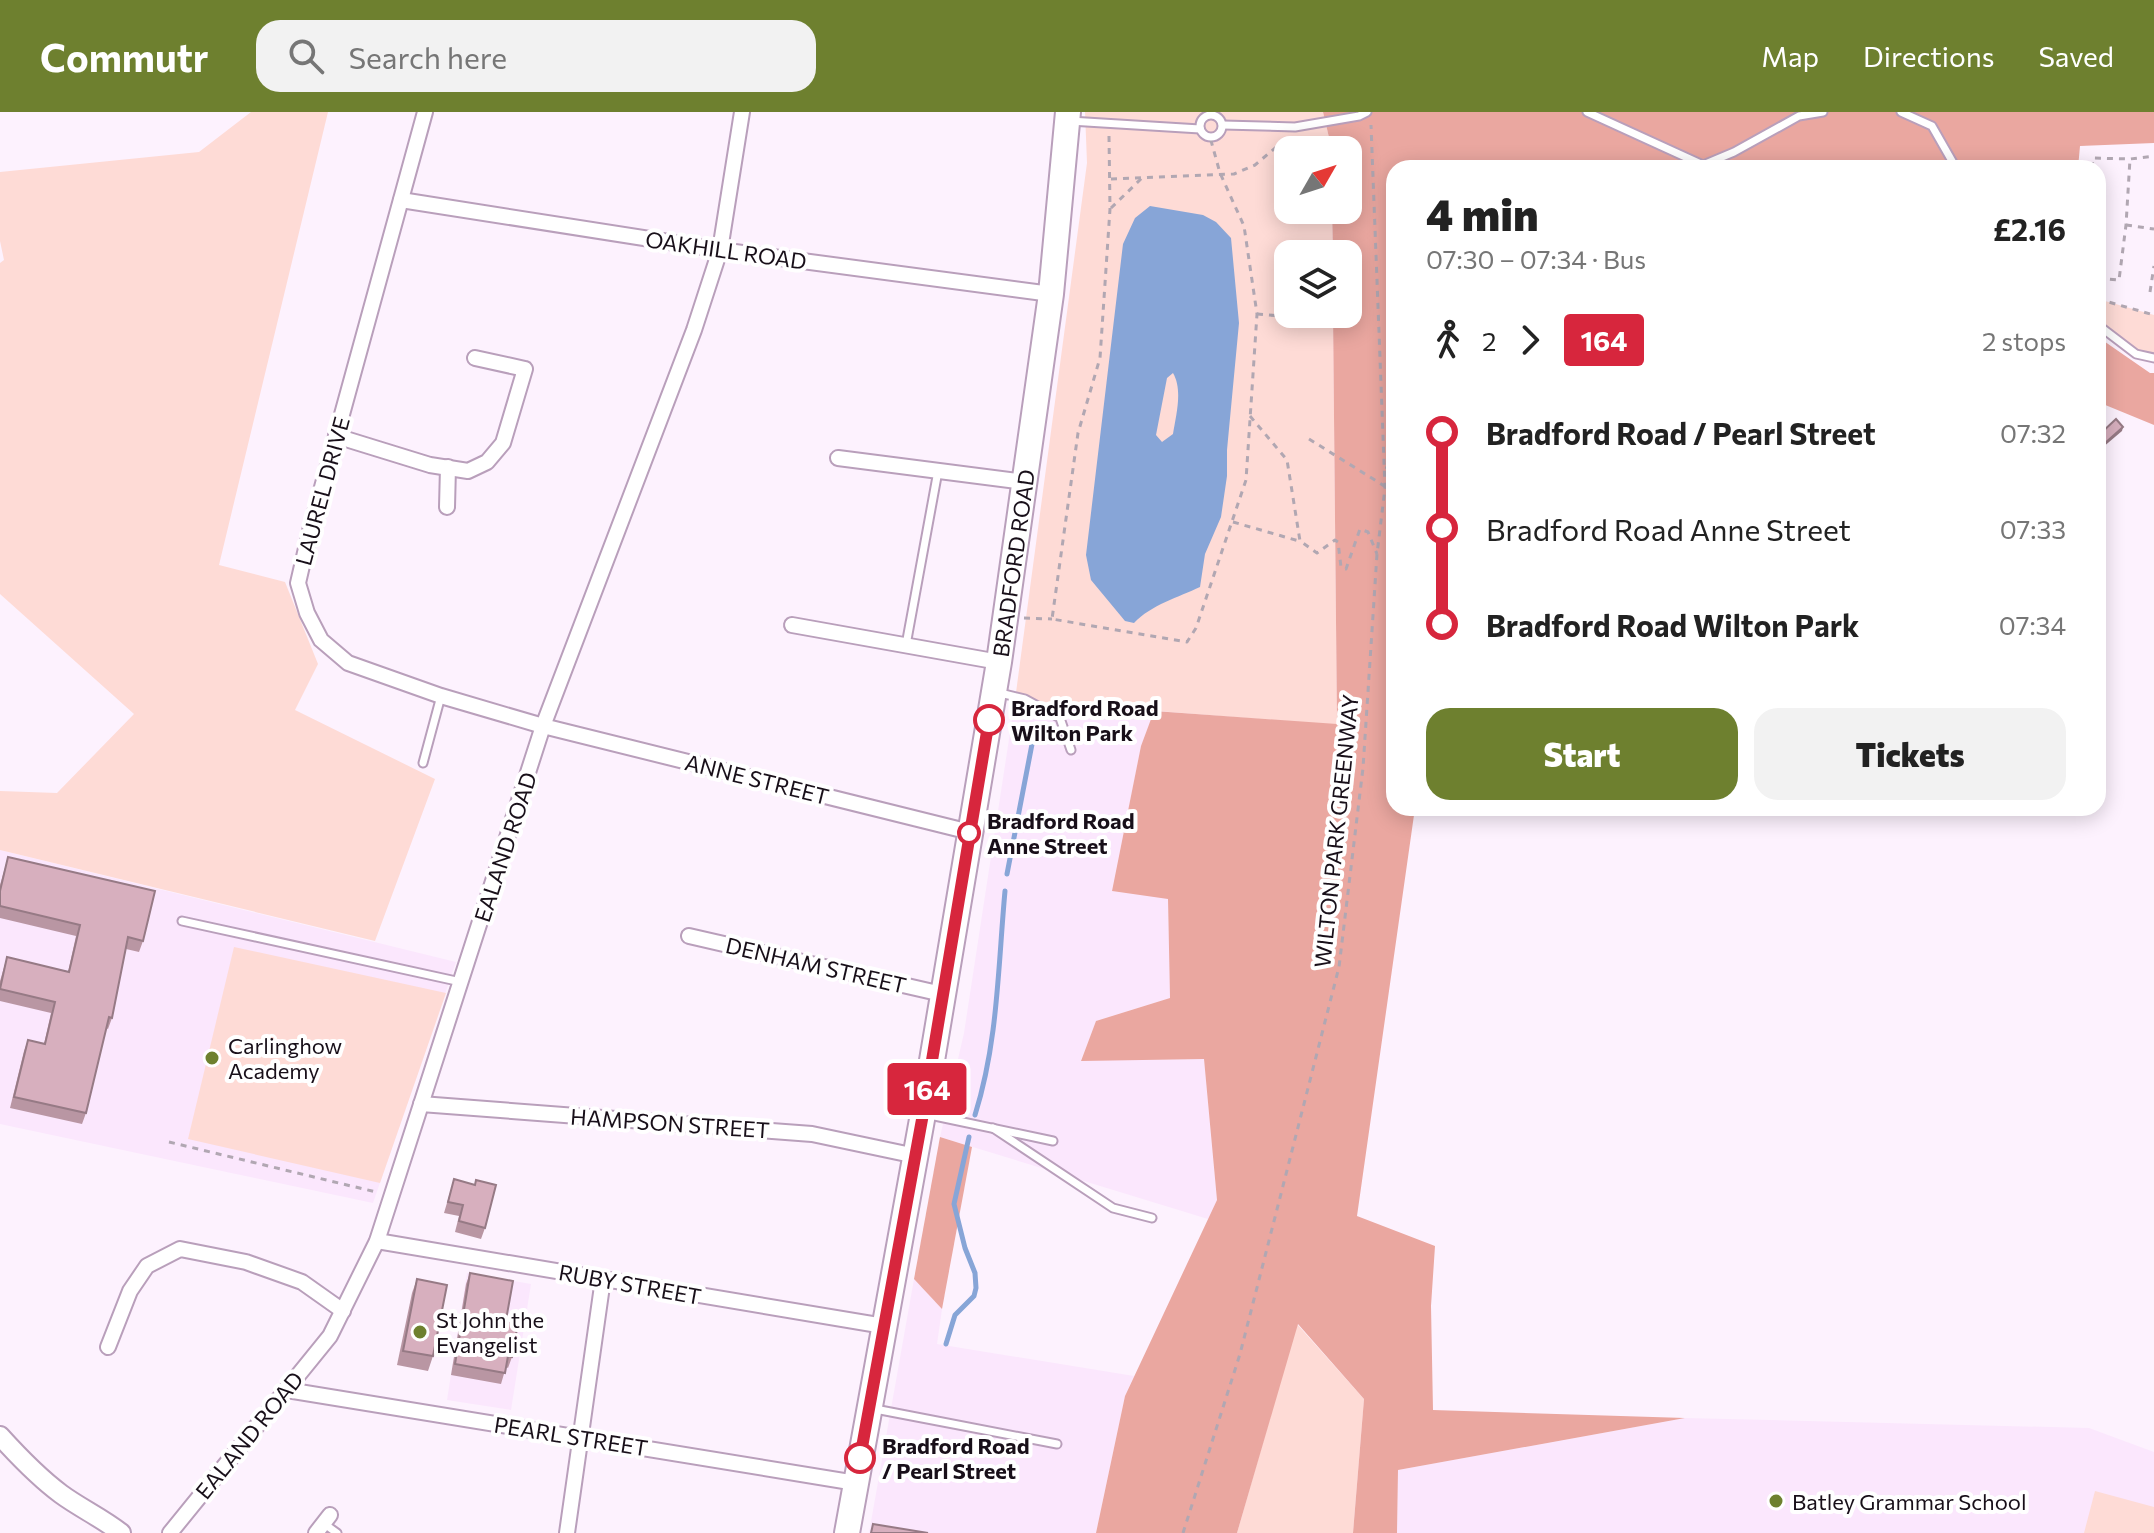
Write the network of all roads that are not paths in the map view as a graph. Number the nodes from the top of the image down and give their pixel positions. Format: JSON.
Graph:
{"nodes":[{"id":1,"x":425,"y":112,"type":"edge"},
{"id":2,"x":742,"y":112,"type":"edge"},
{"id":3,"x":1368,"y":112,"type":"edge"},
{"id":4,"x":1587,"y":112,"type":"edge"},
{"id":5,"x":1823,"y":112,"type":"edge"},
{"id":6,"x":1901,"y":112,"type":"edge"},
{"id":7,"x":1068,"y":116,"type":"edge"},
{"id":8,"x":1223,"y":125,"type":"junction"},
{"id":9,"x":1200,"y":129,"type":"junction"},
{"id":10,"x":1692,"y":160,"type":"edge"},
{"id":11,"x":1715,"y":160,"type":"edge"},
{"id":12,"x":1951,"y":160,"type":"edge"},
{"id":13,"x":401,"y":200,"type":"junction"},
{"id":14,"x":720,"y":250,"type":"junction"},
{"id":15,"x":1051,"y":294,"type":"junction"},
{"id":16,"x":2106,"y":331,"type":"edge"},
{"id":17,"x":475,"y":358,"type":"dead end"},
{"id":18,"x":2154,"y":358,"type":"edge"},
{"id":19,"x":336,"y":436,"type":"junction"},
{"id":20,"x":838,"y":458,"type":"dead end"},
{"id":21,"x":448,"y":467,"type":"junction"},
{"id":22,"x":938,"y":471,"type":"junction"},
{"id":23,"x":1025,"y":482,"type":"junction"},
{"id":24,"x":447,"y":507,"type":"dead end"},
{"id":25,"x":792,"y":625,"type":"dead end"},
{"id":26,"x":906,"y":645,"type":"junction"},
{"id":27,"x":999,"y":662,"type":"junction"},
{"id":28,"x":994,"y":692,"type":"junction"},
{"id":29,"x":441,"y":696,"type":"junction"},
{"id":30,"x":543,"y":726,"type":"junction"},
{"id":31,"x":1071,"y":750,"type":"dead end"},
{"id":32,"x":423,"y":763,"type":"dead end"},
{"id":33,"x":970,"y":832,"type":"junction"},
{"id":34,"x":182,"y":921,"type":"dead end"},
{"id":35,"x":689,"y":936,"type":"dead end"},
{"id":36,"x":461,"y":982,"type":"junction"},
{"id":37,"x":942,"y":994,"type":"junction"},
{"id":38,"x":421,"y":1104,"type":"junction"},
{"id":39,"x":923,"y":1114,"type":"junction"},
{"id":40,"x":993,"y":1128,"type":"junction"},
{"id":41,"x":1053,"y":1141,"type":"dead end"},
{"id":42,"x":916,"y":1156,"type":"junction"},
{"id":43,"x":1152,"y":1218,"type":"dead end"},
{"id":44,"x":377,"y":1241,"type":"junction"},
{"id":45,"x":603,"y":1279,"type":"junction"},
{"id":46,"x":343,"y":1311,"type":"junction"},
{"id":47,"x":884,"y":1326,"type":"junction"},
{"id":48,"x":108,"y":1347,"type":"dead end"},
{"id":49,"x":287,"y":1390,"type":"junction"},
{"id":50,"x":869,"y":1407,"type":"junction"},
{"id":51,"x":0,"y":1436,"type":"edge"},
{"id":52,"x":582,"y":1438,"type":"junction"},
{"id":53,"x":1057,"y":1444,"type":"dead end"},
{"id":54,"x":856,"y":1483,"type":"junction"},
{"id":55,"x":323,"y":1524,"type":"edge"},
{"id":56,"x":121,"y":1533,"type":"edge"},
{"id":57,"x":170,"y":1533,"type":"edge"},
{"id":58,"x":337,"y":1533,"type":"edge"},
{"id":59,"x":567,"y":1533,"type":"edge"},
{"id":60,"x":847,"y":1533,"type":"edge"}],
"edges":[{"from":1,"to":13,"type":"street","name":"LAUREL DRIVE"},
{"from":2,"to":14,"type":"street","name":"EALAND ROAD"},
{"from":3,"to":8,"type":"lane"},
{"from":4,"to":10,"type":"lane"},
{"from":5,"to":11,"type":"lane"},
{"from":6,"to":12,"type":"lane"},
{"from":7,"to":9,"type":"lane"},
{"from":7,"to":15,"type":"main road","name":"BRADFORD ROAD"},
{"from":8,"to":9,"type":"lane"},
{"from":8,"to":9,"type":"lane"},
{"from":13,"to":14,"type":"street","name":"OAKHILL ROAD"},
{"from":13,"to":19,"type":"street","name":"LAUREL DRIVE"},
{"from":14,"to":15,"type":"street","name":"OAKHILL ROAD"},
{"from":14,"to":30,"type":"street","name":"EALAND ROAD"},
{"from":15,"to":23,"type":"main road","name":"BRADFORD ROAD"},
{"from":16,"to":18,"type":"lane"},
{"from":17,"to":21,"type":"street"},
{"from":19,"to":21,"type":"street"},
{"from":19,"to":29,"type":"street","name":"LAUREL DRIVE"},
{"from":20,"to":22,"type":"street"},
{"from":21,"to":24,"type":"street"},
{"from":22,"to":23,"type":"street"},
{"from":22,"to":26,"type":"lane"},
{"from":23,"to":27,"type":"main road","name":"BRADFORD ROAD"},
{"from":25,"to":26,"type":"street"},
{"from":26,"to":27,"type":"street"},
{"from":27,"to":28,"type":"main road","name":"BRADFORD ROAD"},
{"from":28,"to":31,"type":"lane"},
{"from":28,"to":33,"type":"main road","name":"BRADFORD ROAD"},
{"from":29,"to":30,"type":"street","name":"LAUREL DRIVE"},
{"from":29,"to":32,"type":"lane"},
{"from":30,"to":33,"type":"street","name":"ANNE STREET"},
{"from":30,"to":36,"type":"street","name":"EALAND ROAD"},
{"from":33,"to":37,"type":"main road","name":"BRADFORD ROAD"},
{"from":34,"to":36,"type":"lane"},
{"from":35,"to":37,"type":"street","name":"DENHAM STREET"},
{"from":36,"to":38,"type":"street","name":"EALAND ROAD"},
{"from":37,"to":39,"type":"main road","name":"BRADFORD ROAD"},
{"from":38,"to":42,"type":"street","name":"HAMPSON STREET"},
{"from":38,"to":44,"type":"street","name":"EALAND ROAD"},
{"from":39,"to":40,"type":"lane"},
{"from":39,"to":42,"type":"main road","name":"BRADFORD ROAD"},
{"from":40,"to":41,"type":"lane"},
{"from":40,"to":43,"type":"lane"},
{"from":42,"to":47,"type":"main road","name":"BRADFORD ROAD"},
{"from":44,"to":45,"type":"street","name":"RUBY STREET"},
{"from":44,"to":46,"type":"street","name":"EALAND ROAD"},
{"from":45,"to":47,"type":"street","name":"RUBY STREET"},
{"from":45,"to":52,"type":"street"},
{"from":46,"to":48,"type":"street"},
{"from":46,"to":49,"type":"street","name":"EALAND ROAD"},
{"from":47,"to":50,"type":"main road","name":"BRADFORD ROAD"},
{"from":49,"to":52,"type":"street","name":"PEARL STREET"},
{"from":49,"to":57,"type":"street","name":"EALAND ROAD"},
{"from":50,"to":53,"type":"lane"},
{"from":50,"to":54,"type":"main road","name":"BRADFORD ROAD"},
{"from":51,"to":56,"type":"street"},
{"from":52,"to":54,"type":"street","name":"PEARL STREET"},
{"from":52,"to":59,"type":"street"},
{"from":54,"to":60,"type":"main road","name":"BRADFORD ROAD"},
{"from":55,"to":58,"type":"lane"}]}
